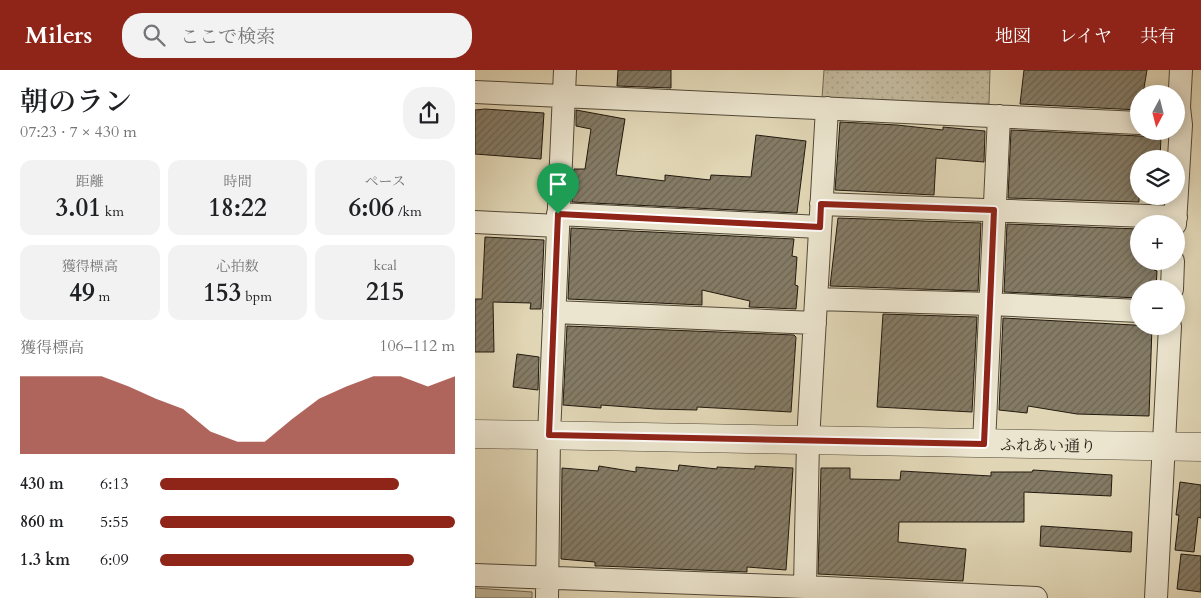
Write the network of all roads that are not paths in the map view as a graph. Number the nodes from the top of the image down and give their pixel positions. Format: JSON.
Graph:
{"nodes":[{"id":1,"x":565,"y":70,"type":"edge"},
{"id":2,"x":1181,"y":70,"type":"edge"},
{"id":3,"x":475,"y":92,"type":"edge"},
{"id":4,"x":564,"y":96,"type":"junction"},
{"id":5,"x":827,"y":108,"type":"junction"},
{"id":6,"x":999,"y":116,"type":"junction"},
{"id":7,"x":1130,"y":123,"type":"edge"},
{"id":8,"x":1186,"y":125,"type":"edge"},
{"id":9,"x":821,"y":204,"type":"junction"},
{"id":10,"x":994,"y":210,"type":"junction"},
{"id":11,"x":1177,"y":215,"type":"edge"},
{"id":12,"x":1130,"y":218,"type":"edge"},
{"id":13,"x":558,"y":220,"type":"junction"},
{"id":14,"x":475,"y":222,"type":"edge"},
{"id":15,"x":820,"y":227,"type":"junction"},
{"id":16,"x":816,"y":299,"type":"junction"},
{"id":17,"x":990,"y":304,"type":"junction"},
{"id":18,"x":1130,"y":311,"type":"edge"},
{"id":19,"x":554,"y":312,"type":"junction"},
{"id":20,"x":815,"y":323,"type":"junction"},
{"id":21,"x":1169,"y":335,"type":"edge"},
{"id":22,"x":475,"y":434,"type":"edge"},
{"id":23,"x":549,"y":435,"type":"junction"},
{"id":24,"x":808,"y":440,"type":"junction"},
{"id":25,"x":984,"y":444,"type":"junction"},
{"id":26,"x":1163,"y":447,"type":"junction"},
{"id":27,"x":1201,"y":447,"type":"edge"},
{"id":28,"x":475,"y":575,"type":"edge"},
{"id":29,"x":805,"y":587,"type":"junction"},
{"id":30,"x":547,"y":588,"type":"edge"},
{"id":31,"x":904,"y":595,"type":"edge"},
{"id":32,"x":1036,"y":598,"type":"edge"},
{"id":33,"x":1156,"y":598,"type":"edge"}],
"edges":[{"from":1,"to":4,"type":"street"},
{"from":2,"to":8,"type":"street"},
{"from":3,"to":4,"type":"street"},
{"from":4,"to":5,"type":"street"},
{"from":4,"to":13,"type":"street"},
{"from":5,"to":6,"type":"street"},
{"from":5,"to":9,"type":"street"},
{"from":6,"to":7,"type":"street"},
{"from":6,"to":10,"type":"street"},
{"from":8,"to":11,"type":"street"},
{"from":9,"to":10,"type":"street"},
{"from":9,"to":15,"type":"street"},
{"from":10,"to":12,"type":"street"},
{"from":10,"to":17,"type":"street"},
{"from":13,"to":14,"type":"street"},
{"from":13,"to":15,"type":"street"},
{"from":13,"to":19,"type":"street"},
{"from":15,"to":16,"type":"street"},
{"from":16,"to":17,"type":"street"},
{"from":16,"to":20,"type":"street"},
{"from":17,"to":18,"type":"street"},
{"from":17,"to":25,"type":"street"},
{"from":19,"to":20,"type":"street"},
{"from":19,"to":23,"type":"street"},
{"from":20,"to":24,"type":"street"},
{"from":21,"to":26,"type":"street"},
{"from":22,"to":23,"type":"street","name":"ふれあい通り"},
{"from":23,"to":24,"type":"street","name":"ふれあい通り"},
{"from":23,"to":30,"type":"street"},
{"from":24,"to":25,"type":"street","name":"ふれあい通り"},
{"from":24,"to":29,"type":"street"},
{"from":25,"to":26,"type":"street","name":"ふれあい通り"},
{"from":26,"to":27,"type":"street","name":"ふれあい通り"},
{"from":26,"to":33,"type":"street"},
{"from":28,"to":30,"type":"street"},
{"from":29,"to":30,"type":"street"},
{"from":29,"to":31,"type":"street"},
{"from":31,"to":32,"type":"street"}]}
